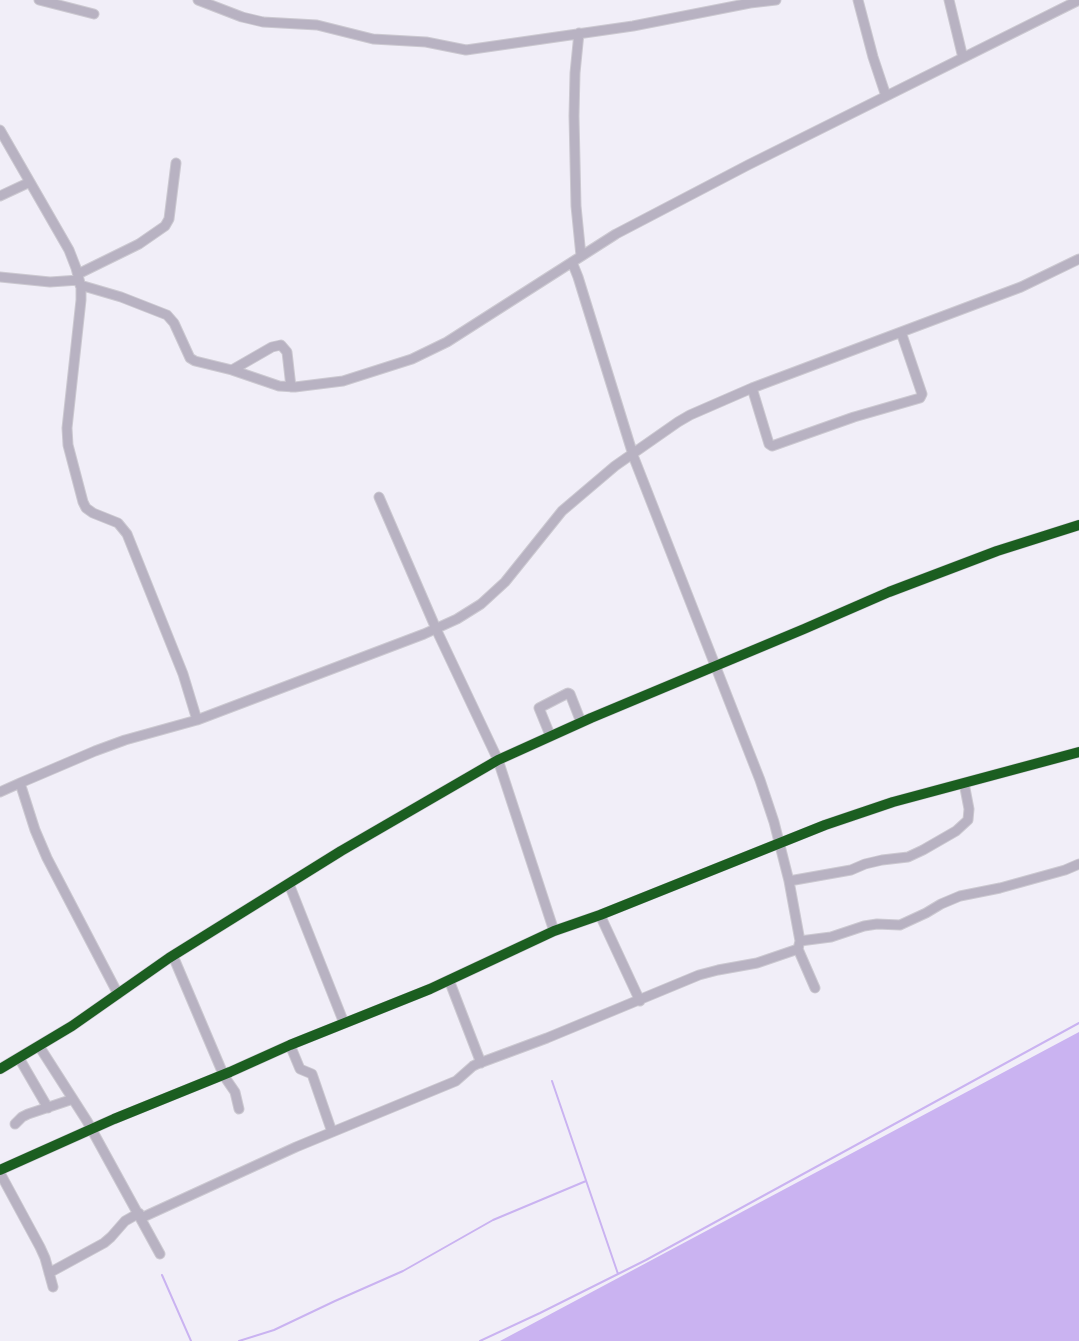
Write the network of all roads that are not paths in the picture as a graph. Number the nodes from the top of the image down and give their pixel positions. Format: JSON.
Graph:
{"nodes":[{"id":1,"x":39,"y":0,"type":"edge"},
{"id":2,"x":198,"y":0,"type":"edge"},
{"id":3,"x":776,"y":0,"type":"edge"},
{"id":4,"x":858,"y":0,"type":"edge"},
{"id":5,"x":949,"y":0,"type":"edge"},
{"id":6,"x":1079,"y":0,"type":"edge"},
{"id":7,"x":94,"y":14,"type":"dead end"},
{"id":8,"x":579,"y":33,"type":"junction"},
{"id":9,"x":963,"y":58,"type":"junction"},
{"id":10,"x":887,"y":96,"type":"junction"},
{"id":11,"x":0,"y":130,"type":"edge"},
{"id":12,"x":176,"y":163,"type":"dead end"},
{"id":13,"x":30,"y":182,"type":"junction"},
{"id":14,"x":0,"y":196,"type":"edge"},
{"id":15,"x":581,"y":256,"type":"junction"},
{"id":16,"x":1079,"y":259,"type":"edge"},
{"id":17,"x":572,"y":262,"type":"junction"},
{"id":18,"x":0,"y":277,"type":"edge"},
{"id":19,"x":79,"y":280,"type":"junction"},
{"id":20,"x":901,"y":332,"type":"junction"},
{"id":21,"x":232,"y":370,"type":"junction"},
{"id":22,"x":291,"y":387,"type":"junction"},
{"id":23,"x":752,"y":388,"type":"junction"},
{"id":24,"x":632,"y":454,"type":"junction"},
{"id":25,"x":379,"y":497,"type":"dead end"},
{"id":26,"x":1079,"y":526,"type":"edge"},
{"id":27,"x":437,"y":629,"type":"junction"},
{"id":28,"x":714,"y":666,"type":"junction"},
{"id":29,"x":197,"y":720,"type":"junction"},
{"id":30,"x":581,"y":722,"type":"junction"},
{"id":31,"x":550,"y":735,"type":"junction"},
{"id":32,"x":1079,"y":752,"type":"edge"},
{"id":33,"x":498,"y":760,"type":"junction"},
{"id":34,"x":20,"y":783,"type":"junction"},
{"id":35,"x":964,"y":783,"type":"junction"},
{"id":36,"x":0,"y":792,"type":"edge"},
{"id":37,"x":779,"y":843,"type":"junction"},
{"id":38,"x":1079,"y":864,"type":"edge"},
{"id":39,"x":789,"y":881,"type":"junction"},
{"id":40,"x":289,"y":884,"type":"junction"},
{"id":41,"x":600,"y":915,"type":"junction"},
{"id":42,"x":554,"y":932,"type":"junction"},
{"id":43,"x":799,"y":945,"type":"junction"},
{"id":44,"x":173,"y":956,"type":"junction"},
{"id":45,"x":449,"y":980,"type":"junction"},
{"id":46,"x":815,"y":988,"type":"dead end"},
{"id":47,"x":118,"y":994,"type":"junction"},
{"id":48,"x":640,"y":1001,"type":"junction"},
{"id":49,"x":344,"y":1023,"type":"junction"},
{"id":50,"x":290,"y":1045,"type":"junction"},
{"id":51,"x":39,"y":1046,"type":"junction"},
{"id":52,"x":19,"y":1058,"type":"junction"},
{"id":53,"x":481,"y":1063,"type":"junction"},
{"id":54,"x":0,"y":1069,"type":"edge"},
{"id":55,"x":224,"y":1075,"type":"junction"},
{"id":56,"x":73,"y":1100,"type":"junction"},
{"id":57,"x":48,"y":1108,"type":"junction"},
{"id":58,"x":239,"y":1109,"type":"dead end"},
{"id":59,"x":15,"y":1124,"type":"dead end"},
{"id":60,"x":92,"y":1129,"type":"junction"},
{"id":61,"x":332,"y":1132,"type":"junction"},
{"id":62,"x":0,"y":1171,"type":"edge"},
{"id":63,"x":140,"y":1215,"type":"junction"},
{"id":64,"x":160,"y":1254,"type":"dead end"},
{"id":65,"x":49,"y":1273,"type":"junction"},
{"id":66,"x":53,"y":1287,"type":"dead end"}],
"edges":[{"from":1,"to":7,"type":"street"},
{"from":2,"to":8,"type":"street"},
{"from":3,"to":8,"type":"street"},
{"from":4,"to":10,"type":"street"},
{"from":5,"to":9,"type":"street"},
{"from":6,"to":9,"type":"street"},
{"from":8,"to":15,"type":"street"},
{"from":9,"to":10,"type":"street"},
{"from":10,"to":15,"type":"street"},
{"from":11,"to":13,"type":"street"},
{"from":12,"to":19,"type":"street"},
{"from":13,"to":14,"type":"street"},
{"from":13,"to":19,"type":"street"},
{"from":15,"to":17,"type":"street"},
{"from":16,"to":20,"type":"street"},
{"from":17,"to":22,"type":"street"},
{"from":17,"to":24,"type":"street"},
{"from":18,"to":19,"type":"street"},
{"from":19,"to":21,"type":"street"},
{"from":19,"to":29,"type":"street"},
{"from":20,"to":23,"type":"street"},
{"from":20,"to":23,"type":"street"},
{"from":21,"to":22,"type":"street"},
{"from":21,"to":22,"type":"street"},
{"from":23,"to":24,"type":"street"},
{"from":24,"to":27,"type":"street"},
{"from":24,"to":28,"type":"street"},
{"from":25,"to":27,"type":"street"},
{"from":26,"to":28,"type":"street"},
{"from":27,"to":29,"type":"street"},
{"from":27,"to":33,"type":"street"},
{"from":28,"to":30,"type":"street"},
{"from":28,"to":37,"type":"street"},
{"from":29,"to":34,"type":"street"},
{"from":30,"to":31,"type":"street"},
{"from":30,"to":31,"type":"street"},
{"from":31,"to":33,"type":"street"},
{"from":32,"to":35,"type":"street"},
{"from":33,"to":40,"type":"street"},
{"from":33,"to":42,"type":"street"},
{"from":34,"to":36,"type":"street"},
{"from":34,"to":47,"type":"street"},
{"from":35,"to":37,"type":"street"},
{"from":35,"to":39,"type":"street"},
{"from":37,"to":39,"type":"street"},
{"from":37,"to":41,"type":"street"},
{"from":38,"to":43,"type":"street"},
{"from":39,"to":43,"type":"street"},
{"from":40,"to":44,"type":"street"},
{"from":40,"to":49,"type":"street"},
{"from":41,"to":42,"type":"street"},
{"from":41,"to":48,"type":"street"},
{"from":42,"to":45,"type":"street"},
{"from":43,"to":46,"type":"street"},
{"from":43,"to":48,"type":"street"},
{"from":44,"to":47,"type":"street"},
{"from":44,"to":55,"type":"street"},
{"from":45,"to":49,"type":"street"},
{"from":45,"to":53,"type":"street"},
{"from":47,"to":51,"type":"street"},
{"from":48,"to":53,"type":"street"},
{"from":49,"to":50,"type":"street"},
{"from":50,"to":55,"type":"street"},
{"from":50,"to":61,"type":"street"},
{"from":51,"to":52,"type":"street"},
{"from":51,"to":56,"type":"street"},
{"from":52,"to":54,"type":"street"},
{"from":52,"to":57,"type":"street"},
{"from":53,"to":61,"type":"street"},
{"from":55,"to":58,"type":"street"},
{"from":55,"to":60,"type":"street"},
{"from":56,"to":57,"type":"street"},
{"from":56,"to":60,"type":"street"},
{"from":57,"to":59,"type":"street"},
{"from":60,"to":62,"type":"street"},
{"from":60,"to":63,"type":"street"},
{"from":61,"to":63,"type":"street"},
{"from":62,"to":65,"type":"street"},
{"from":63,"to":64,"type":"street"},
{"from":63,"to":65,"type":"street"},
{"from":65,"to":66,"type":"street"}]}
